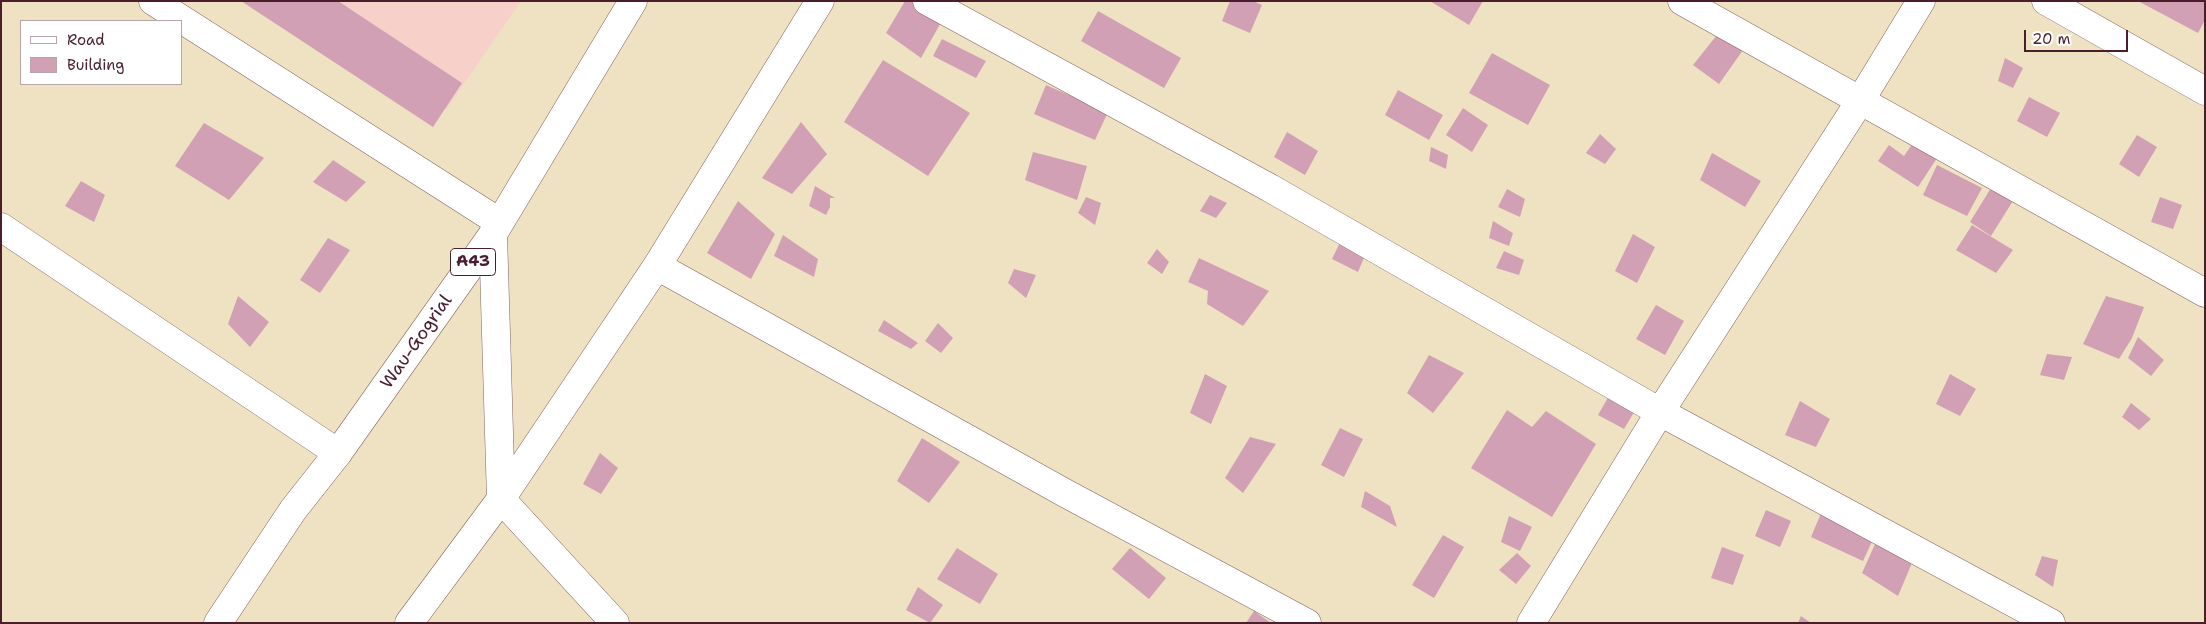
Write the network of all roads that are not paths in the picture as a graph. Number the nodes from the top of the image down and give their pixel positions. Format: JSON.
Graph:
{"nodes":[{"id":1,"x":152,"y":1,"type":"edge"},
{"id":2,"x":633,"y":1,"type":"edge"},
{"id":3,"x":820,"y":1,"type":"edge"},
{"id":4,"x":927,"y":1,"type":"edge"},
{"id":5,"x":1682,"y":1,"type":"edge"},
{"id":6,"x":1921,"y":1,"type":"edge"},
{"id":7,"x":2046,"y":1,"type":"edge"},
{"id":8,"x":181,"y":20,"type":"edge"},
{"id":9,"x":182,"y":21,"type":"edge"},
{"id":10,"x":2205,"y":91,"type":"edge"},
{"id":11,"x":1860,"y":101,"type":"junction"},
{"id":12,"x":1,"y":227,"type":"edge"},
{"id":13,"x":496,"y":228,"type":"junction"},
{"id":14,"x":657,"y":266,"type":"junction"},
{"id":15,"x":2205,"y":293,"type":"edge"},
{"id":16,"x":1660,"y":412,"type":"junction"},
{"id":17,"x":338,"y":453,"type":"junction"},
{"id":18,"x":501,"y":499,"type":"junction"},
{"id":19,"x":218,"y":623,"type":"edge"},
{"id":20,"x":409,"y":623,"type":"edge"},
{"id":21,"x":615,"y":623,"type":"edge"},
{"id":22,"x":1307,"y":623,"type":"edge"},
{"id":23,"x":1530,"y":623,"type":"edge"},
{"id":24,"x":2051,"y":623,"type":"edge"}],
"edges":[{"from":1,"to":8,"type":"street"},
{"from":2,"to":13,"type":"street","name":"Wau-Gogrial","number":"A43"},
{"from":3,"to":14,"type":"street"},
{"from":4,"to":16,"type":"street"},
{"from":5,"to":11,"type":"street"},
{"from":6,"to":11,"type":"street"},
{"from":7,"to":10,"type":"street"},
{"from":9,"to":13,"type":"street"},
{"from":11,"to":15,"type":"street"},
{"from":11,"to":16,"type":"street"},
{"from":12,"to":17,"type":"street"},
{"from":13,"to":17,"type":"street","name":"Wau-Gogrial","number":"A43"},
{"from":13,"to":18,"type":"street"},
{"from":14,"to":18,"type":"street"},
{"from":14,"to":22,"type":"street"},
{"from":16,"to":23,"type":"street"},
{"from":16,"to":24,"type":"street"},
{"from":17,"to":19,"type":"street","name":"Wau-Gogrial","number":"A43"},
{"from":18,"to":20,"type":"street"},
{"from":18,"to":21,"type":"street"}]}
